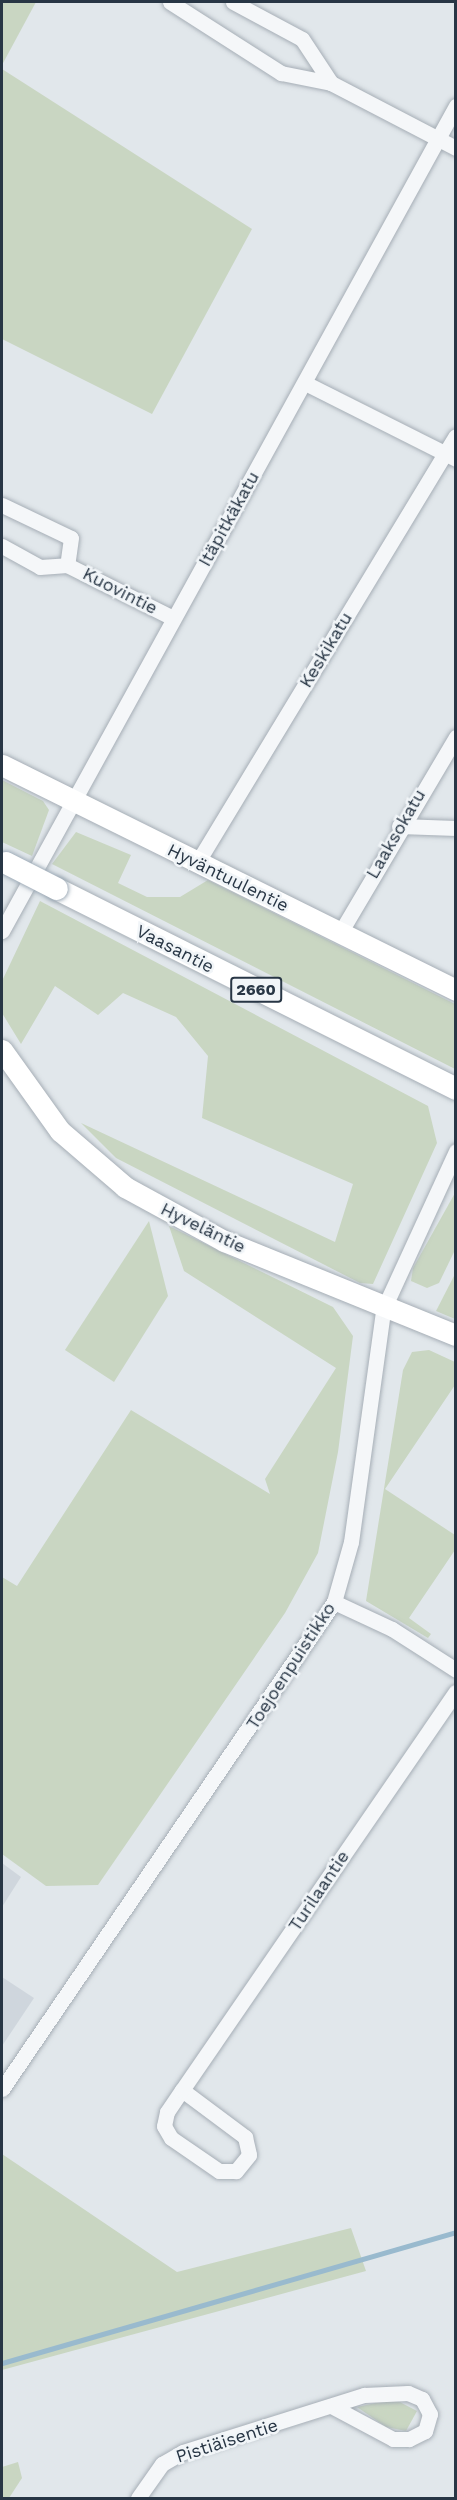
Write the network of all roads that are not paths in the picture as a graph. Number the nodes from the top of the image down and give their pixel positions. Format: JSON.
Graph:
{"nodes":[{"id":1,"x":170,"y":2,"type":"edge"},
{"id":2,"x":233,"y":2,"type":"edge"},
{"id":3,"x":331,"y":83,"type":"junction"},
{"id":4,"x":456,"y":106,"type":"edge"},
{"id":5,"x":438,"y":139,"type":"junction"},
{"id":6,"x":456,"y":148,"type":"edge"},
{"id":7,"x":305,"y":383,"type":"junction"},
{"id":8,"x":456,"y":436,"type":"edge"},
{"id":9,"x":450,"y":456,"type":"edge"},
{"id":10,"x":2,"y":505,"type":"edge"},
{"id":11,"x":2,"y":546,"type":"edge"},
{"id":12,"x":67,"y":565,"type":"junction"},
{"id":13,"x":173,"y":618,"type":"junction"},
{"id":14,"x":456,"y":737,"type":"edge"},
{"id":15,"x":2,"y":765,"type":"edge"},
{"id":16,"x":74,"y":802,"type":"junction"},
{"id":17,"x":399,"y":826,"type":"junction"},
{"id":18,"x":456,"y":828,"type":"edge"},
{"id":19,"x":4,"y":862,"type":"edge"},
{"id":20,"x":198,"y":863,"type":"junction"},
{"id":21,"x":2,"y":932,"type":"edge"},
{"id":22,"x":340,"y":933,"type":"junction"},
{"id":23,"x":456,"y":990,"type":"edge"},
{"id":24,"x":2,"y":1050,"type":"edge"},
{"id":25,"x":456,"y":1089,"type":"edge"},
{"id":26,"x":456,"y":1151,"type":"edge"},
{"id":27,"x":383,"y":1310,"type":"junction"},
{"id":28,"x":456,"y":1335,"type":"edge"},
{"id":29,"x":334,"y":1602,"type":"junction"},
{"id":30,"x":456,"y":1670,"type":"edge"},
{"id":31,"x":456,"y":1692,"type":"edge"},
{"id":32,"x":2,"y":2089,"type":"edge"},
{"id":33,"x":182,"y":2090,"type":"junction"},
{"id":34,"x":333,"y":2407,"type":"junction"},
{"id":35,"x":138,"y":2499,"type":"edge"}],
"edges":[{"from":1,"to":3,"type":"street"},
{"from":2,"to":3,"type":"street"},
{"from":3,"to":5,"type":"street"},
{"from":4,"to":5,"type":"street","name":"Itäpitkäkatu"},
{"from":5,"to":6,"type":"street"},
{"from":5,"to":7,"type":"street","name":"Itäpitkäkatu"},
{"from":7,"to":9,"type":"street"},
{"from":7,"to":13,"type":"street","name":"Itäpitkäkatu"},
{"from":8,"to":9,"type":"street","name":"Keskikatu"},
{"from":9,"to":20,"type":"street","name":"Keskikatu"},
{"from":10,"to":12,"type":"street","name":"Kuovintie"},
{"from":11,"to":12,"type":"street","name":"Kuovintie"},
{"from":12,"to":13,"type":"street","name":"Kuovintie"},
{"from":13,"to":16,"type":"street","name":"Itäpitkäkatu"},
{"from":14,"to":17,"type":"street","name":"Laaksokatu"},
{"from":15,"to":16,"type":"street","name":"Hyväntuulentie"},
{"from":16,"to":20,"type":"street","name":"Hyväntuulentie"},
{"from":16,"to":21,"type":"street","name":"Itäpitkäkatu"},
{"from":17,"to":18,"type":"street"},
{"from":17,"to":22,"type":"street","name":"Laaksokatu"},
{"from":19,"to":25,"type":"main road","name":"Vaasantie","number":"2660","bridge":true},
{"from":20,"to":22,"type":"street","name":"Hyväntuulentie"},
{"from":22,"to":23,"type":"street","name":"Hyväntuulentie"},
{"from":24,"to":27,"type":"street","name":"Hyveläntie"},
{"from":26,"to":27,"type":"street","name":"Toejoenpuistikko"},
{"from":27,"to":28,"type":"street","name":"Hyveläntie"},
{"from":27,"to":29,"type":"street","name":"Toejoenpuistikko"},
{"from":29,"to":30,"type":"street"},
{"from":29,"to":32,"type":"street","name":"Toejoenpuistikko"},
{"from":31,"to":33,"type":"street","name":"Turilaantie"},
{"from":33,"to":33,"type":"street","name":"Turilaantie"},
{"from":34,"to":34,"type":"street","name":"Pistiäisentie"},
{"from":34,"to":35,"type":"street","name":"Pistiäisentie"}]}
